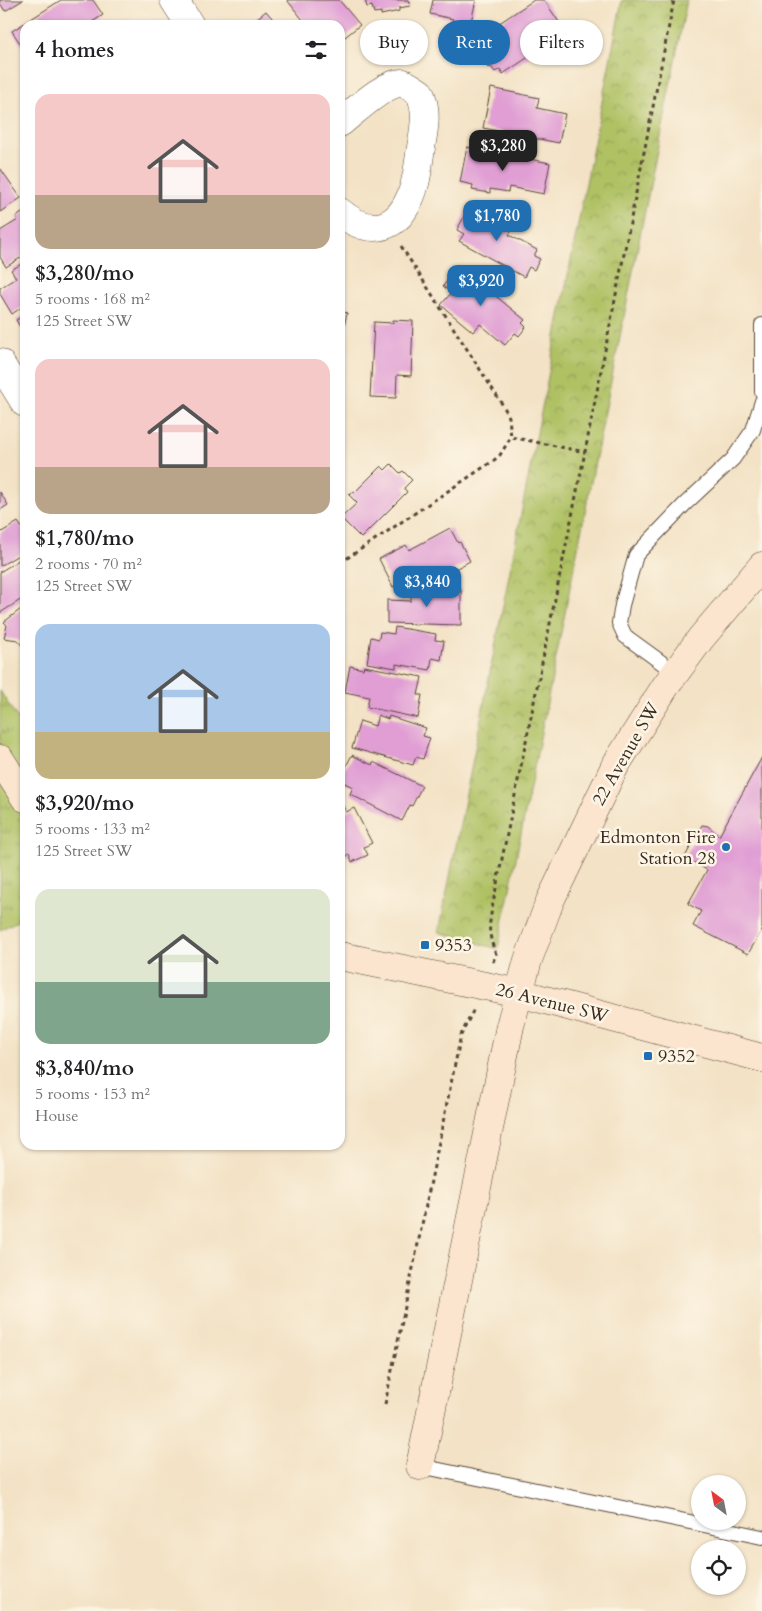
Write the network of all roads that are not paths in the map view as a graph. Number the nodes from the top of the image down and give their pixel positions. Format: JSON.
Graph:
{"nodes":[{"id":1,"x":174,"y":0,"type":"edge"},
{"id":2,"x":187,"y":20,"type":"edge"},
{"id":3,"x":345,"y":119,"type":"edge"},
{"id":4,"x":345,"y":216,"type":"edge"},
{"id":5,"x":762,"y":325,"type":"edge"},
{"id":6,"x":0,"y":363,"type":"edge"},
{"id":7,"x":762,"y":392,"type":"edge"},
{"id":8,"x":20,"y":395,"type":"edge"},
{"id":9,"x":762,"y":401,"type":"edge"},
{"id":10,"x":762,"y":566,"type":"edge"},
{"id":11,"x":676,"y":673,"type":"junction"},
{"id":12,"x":0,"y":759,"type":"edge"},
{"id":13,"x":20,"y":790,"type":"edge"},
{"id":14,"x":345,"y":957,"type":"edge"},
{"id":15,"x":519,"y":993,"type":"junction"},
{"id":16,"x":762,"y":1058,"type":"edge"},
{"id":17,"x":420,"y":1466,"type":"joint"},
{"id":18,"x":762,"y":1537,"type":"edge"}],
"edges":[{"from":1,"to":2,"type":"street"},
{"from":3,"to":4,"type":"street"},
{"from":5,"to":7,"type":"lane"},
{"from":6,"to":8,"type":"street"},
{"from":9,"to":11,"type":"lane"},
{"from":10,"to":11,"type":"street","name":"22 Avenue SW"},
{"from":11,"to":15,"type":"street","name":"22 Avenue SW"},
{"from":12,"to":13,"type":"street"},
{"from":14,"to":15,"type":"street","name":"26 Avenue SW"},
{"from":15,"to":16,"type":"street","name":"26 Avenue SW"},
{"from":15,"to":17,"type":"street","name":"22 Avenue SW"},
{"from":17,"to":18,"type":"lane"}]}
